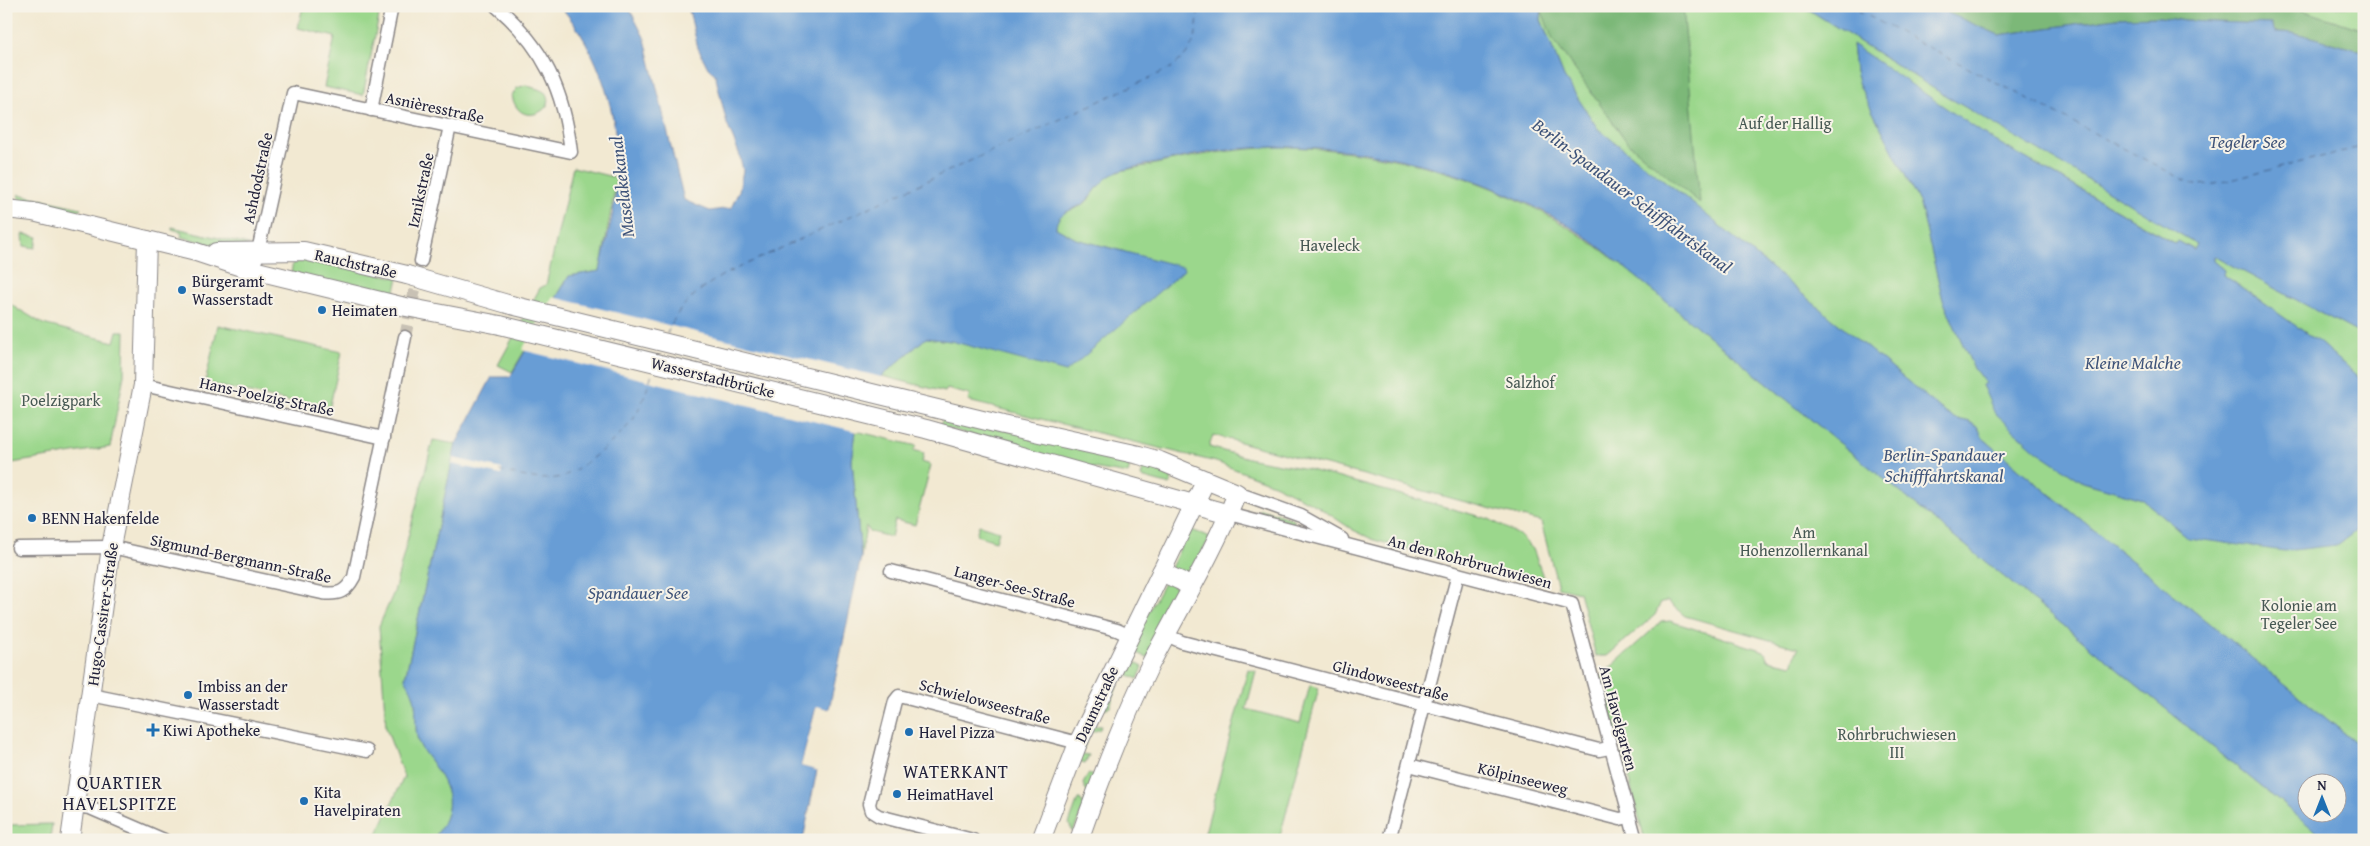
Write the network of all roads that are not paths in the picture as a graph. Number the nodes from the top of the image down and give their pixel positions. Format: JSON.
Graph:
{"nodes":[{"id":1,"x":392,"y":6,"type":"edge"},
{"id":2,"x":496,"y":6,"type":"edge"},
{"id":3,"x":293,"y":93,"type":"joint"},
{"id":4,"x":371,"y":110,"type":"junction"},
{"id":5,"x":450,"y":126,"type":"junction"},
{"id":6,"x":6,"y":209,"type":"edge"},
{"id":7,"x":147,"y":240,"type":"junction"},
{"id":8,"x":258,"y":251,"type":"junction"},
{"id":9,"x":196,"y":252,"type":"junction"},
{"id":10,"x":421,"y":261,"type":"tunnel mouth"},
{"id":11,"x":254,"y":270,"type":"junction"},
{"id":12,"x":511,"y":306,"type":"joint"},
{"id":13,"x":500,"y":325,"type":"joint"},
{"id":14,"x":405,"y":338,"type":"tunnel mouth"},
{"id":15,"x":143,"y":385,"type":"junction"},
{"id":16,"x":384,"y":438,"type":"junction"},
{"id":17,"x":1206,"y":480,"type":"junction"},
{"id":18,"x":1238,"y":493,"type":"junction"},
{"id":19,"x":1194,"y":503,"type":"junction"},
{"id":20,"x":1229,"y":514,"type":"junction"},
{"id":21,"x":18,"y":548,"type":"dead end"},
{"id":22,"x":111,"y":548,"type":"junction"},
{"id":23,"x":1361,"y":549,"type":"junction"},
{"id":24,"x":891,"y":570,"type":"dead end"},
{"id":25,"x":1161,"y":572,"type":"junction"},
{"id":26,"x":1458,"y":574,"type":"junction"},
{"id":27,"x":1191,"y":588,"type":"junction"},
{"id":28,"x":1572,"y":604,"type":"joint"},
{"id":29,"x":1166,"y":634,"type":"junction"},
{"id":30,"x":1130,"y":636,"type":"junction"},
{"id":31,"x":91,"y":695,"type":"junction"},
{"id":32,"x":1424,"y":705,"type":"junction"},
{"id":33,"x":1078,"y":743,"type":"junction"},
{"id":34,"x":1609,"y":748,"type":"junction"},
{"id":35,"x":367,"y":751,"type":"dead end"},
{"id":36,"x":1409,"y":765,"type":"junction"},
{"id":37,"x":75,"y":806,"type":"junction"},
{"id":38,"x":1629,"y":817,"type":"junction"},
{"id":39,"x":70,"y":840,"type":"edge"},
{"id":40,"x":164,"y":840,"type":"edge"},
{"id":41,"x":973,"y":840,"type":"edge"},
{"id":42,"x":1041,"y":840,"type":"edge"},
{"id":43,"x":1079,"y":840,"type":"edge"},
{"id":44,"x":1389,"y":840,"type":"edge"},
{"id":45,"x":1636,"y":840,"type":"edge"}],
"edges":[{"from":1,"to":4,"type":"street"},
{"from":2,"to":5,"type":"street","name":"Asnièresstraße"},
{"from":3,"to":4,"type":"street","name":"Asnièresstraße"},
{"from":3,"to":8,"type":"street","name":"Ashdodstraße"},
{"from":4,"to":5,"type":"street","name":"Asnièresstraße"},
{"from":5,"to":10,"type":"street","name":"Iznikstraße"},
{"from":6,"to":7,"type":"main road","name":"Rauchstraße"},
{"from":7,"to":9,"type":"main road","name":"Rauchstraße"},
{"from":7,"to":15,"type":"main road","name":"Hugo-Cassirer-Straße"},
{"from":8,"to":9,"type":"main road","name":"Rauchstraße"},
{"from":8,"to":11,"type":"street","name":"Ashdodstraße"},
{"from":8,"to":12,"type":"main road","name":"Rauchstraße","bridge":true},
{"from":9,"to":11,"type":"main road","name":"Rauchstraße"},
{"from":11,"to":13,"type":"main road","name":"Rauchstraße","bridge":true},
{"from":12,"to":17,"type":"main road","name":"Wasserstadtbrücke"},
{"from":13,"to":19,"type":"main road","name":"Wasserstadtbrücke"},
{"from":14,"to":16,"type":"street","name":"Sigmund-Bergmann-Straße"},
{"from":15,"to":16,"type":"street","name":"Hans-Poelzig-Straße"},
{"from":15,"to":22,"type":"main road","name":"Hugo-Cassirer-Straße"},
{"from":16,"to":22,"type":"street","name":"Sigmund-Bergmann-Straße"},
{"from":17,"to":18,"type":"main road"},
{"from":17,"to":19,"type":"main road","name":"Daumstraße"},
{"from":18,"to":20,"type":"main road","name":"Daumstraße"},
{"from":18,"to":23,"type":"street","name":"An den Rohrbruchwiesen"},
{"from":19,"to":20,"type":"main road"},
{"from":19,"to":25,"type":"main road","name":"Daumstraße"},
{"from":20,"to":23,"type":"street","name":"An den Rohrbruchwiesen"},
{"from":20,"to":27,"type":"main road","name":"Daumstraße"},
{"from":21,"to":22,"type":"street","name":"Sigmund-Bergmann-Straße"},
{"from":22,"to":31,"type":"main road","name":"Hugo-Cassirer-Straße"},
{"from":23,"to":26,"type":"street","name":"An den Rohrbruchwiesen"},
{"from":24,"to":30,"type":"street","name":"Langer-See-Straße"},
{"from":25,"to":27,"type":"main road"},
{"from":25,"to":30,"type":"main road","name":"Daumstraße"},
{"from":26,"to":28,"type":"street","name":"An den Rohrbruchwiesen"},
{"from":26,"to":32,"type":"street"},
{"from":27,"to":29,"type":"main road","name":"Daumstraße"},
{"from":28,"to":34,"type":"street","name":"Am Havelgarten"},
{"from":29,"to":32,"type":"street","name":"Glindowseestraße"},
{"from":29,"to":43,"type":"main road","name":"Daumstraße"},
{"from":30,"to":33,"type":"main road","name":"Daumstraße"},
{"from":31,"to":35,"type":"street"},
{"from":31,"to":37,"type":"main road","name":"Hugo-Cassirer-Straße"},
{"from":32,"to":34,"type":"street","name":"Glindowseestraße"},
{"from":32,"to":36,"type":"street"},
{"from":33,"to":41,"type":"street","name":"Schwielowseestraße"},
{"from":33,"to":42,"type":"main road","name":"Daumstraße"},
{"from":34,"to":38,"type":"street","name":"Am Havelgarten"},
{"from":36,"to":38,"type":"street","name":"Kölpinseeweg"},
{"from":36,"to":44,"type":"street"},
{"from":37,"to":39,"type":"main road","name":"Hugo-Cassirer-Straße"},
{"from":37,"to":40,"type":"street"},
{"from":38,"to":45,"type":"street","name":"Am Havelgarten"}]}
